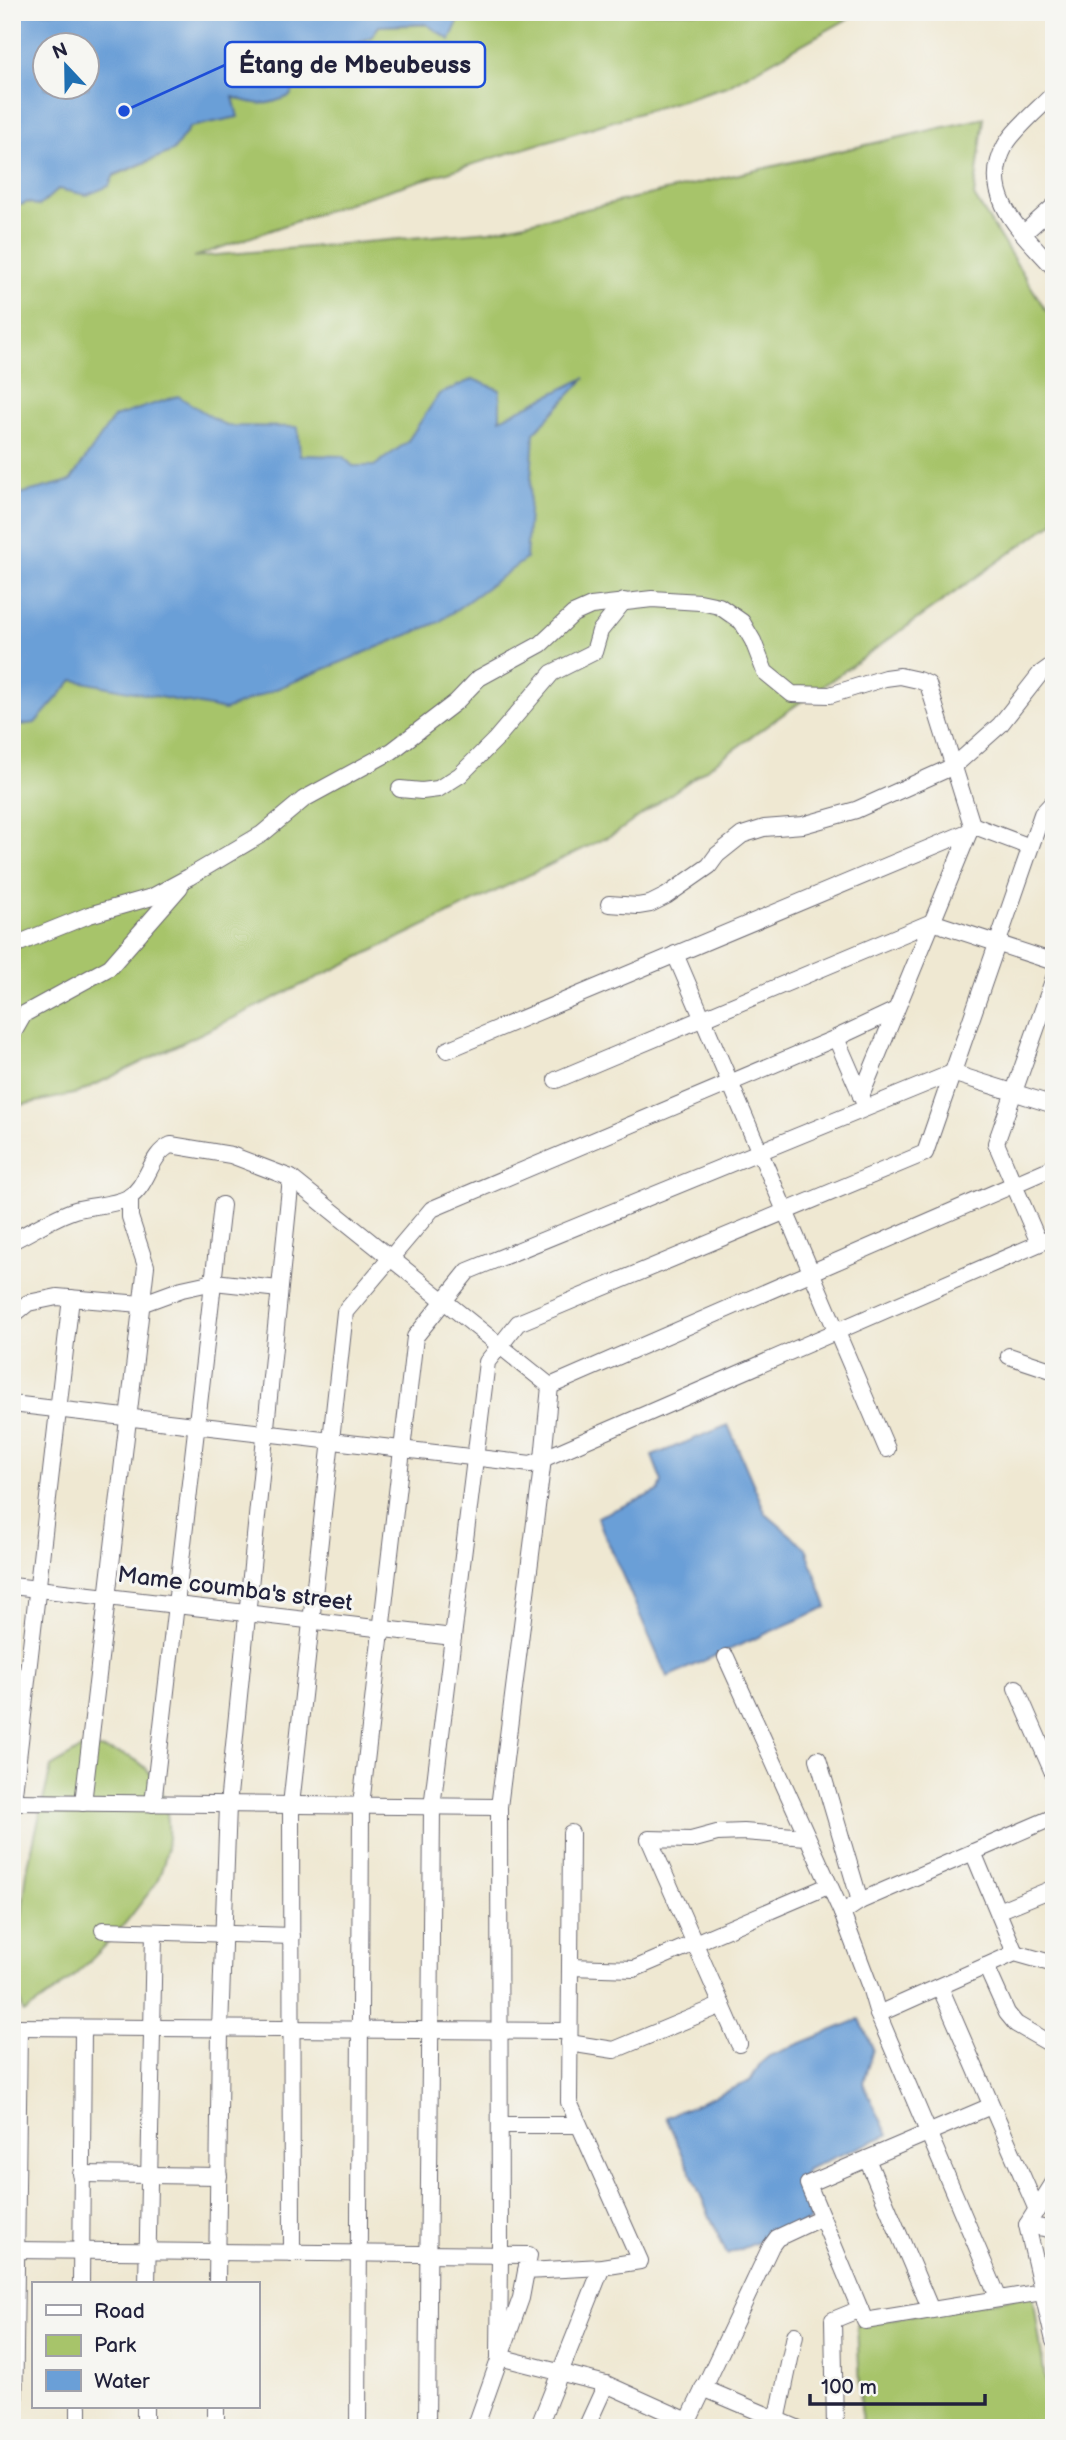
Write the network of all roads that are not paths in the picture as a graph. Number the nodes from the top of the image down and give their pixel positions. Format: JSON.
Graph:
{"nodes":[{"id":1,"x":1054,"y":93,"type":"edge"},
{"id":2,"x":1054,"y":206,"type":"edge"},
{"id":3,"x":1024,"y":233,"type":"junction"},
{"id":4,"x":1054,"y":268,"type":"edge"},
{"id":5,"x":624,"y":601,"type":"junction"},
{"id":6,"x":1054,"y":664,"type":"edge"},
{"id":7,"x":954,"y":766,"type":"junction"},
{"id":8,"x":400,"y":789,"type":"dead end"},
{"id":9,"x":1054,"y":801,"type":"edge"},
{"id":10,"x":971,"y":828,"type":"junction"},
{"id":11,"x":1030,"y":847,"type":"junction"},
{"id":12,"x":189,"y":877,"type":"junction"},
{"id":13,"x":609,"y":904,"type":"dead end"},
{"id":14,"x":932,"y":922,"type":"junction"},
{"id":15,"x":997,"y":943,"type":"junction"},
{"id":16,"x":12,"y":946,"type":"edge"},
{"id":17,"x":676,"y":954,"type":"junction"},
{"id":18,"x":1054,"y":962,"type":"edge"},
{"id":19,"x":1054,"y":978,"type":"edge"},
{"id":20,"x":896,"y":1010,"type":"junction"},
{"id":21,"x":703,"y":1019,"type":"junction"},
{"id":22,"x":12,"y":1035,"type":"edge"},
{"id":23,"x":836,"y":1038,"type":"junction"},
{"id":24,"x":447,"y":1050,"type":"dead end"},
{"id":25,"x":952,"y":1073,"type":"junction"},
{"id":26,"x":556,"y":1080,"type":"dead end"},
{"id":27,"x":731,"y":1083,"type":"junction"},
{"id":28,"x":1014,"y":1093,"type":"junction"},
{"id":29,"x":863,"y":1102,"type":"junction"},
{"id":30,"x":1054,"y":1105,"type":"edge"},
{"id":31,"x":760,"y":1152,"type":"junction"},
{"id":32,"x":1054,"y":1167,"type":"edge"},
{"id":33,"x":291,"y":1178,"type":"junction"},
{"id":34,"x":1014,"y":1184,"type":"junction"},
{"id":35,"x":131,"y":1196,"type":"junction"},
{"id":36,"x":222,"y":1205,"type":"dead end"},
{"id":37,"x":785,"y":1212,"type":"junction"},
{"id":38,"x":1046,"y":1240,"type":"edge"},
{"id":39,"x":12,"y":1241,"type":"edge"},
{"id":40,"x":390,"y":1258,"type":"junction"},
{"id":41,"x":811,"y":1272,"type":"junction"},
{"id":42,"x":214,"y":1282,"type":"junction"},
{"id":43,"x":279,"y":1289,"type":"junction"},
{"id":44,"x":71,"y":1298,"type":"junction"},
{"id":45,"x":444,"y":1301,"type":"junction"},
{"id":46,"x":141,"y":1304,"type":"junction"},
{"id":47,"x":12,"y":1316,"type":"edge"},
{"id":48,"x":836,"y":1331,"type":"junction"},
{"id":49,"x":500,"y":1346,"type":"junction"},
{"id":50,"x":1009,"y":1356,"type":"dead end"},
{"id":51,"x":1054,"y":1371,"type":"edge"},
{"id":52,"x":550,"y":1386,"type":"junction"},
{"id":53,"x":12,"y":1405,"type":"edge"},
{"id":54,"x":58,"y":1410,"type":"junction"},
{"id":55,"x":128,"y":1418,"type":"junction"},
{"id":56,"x":197,"y":1426,"type":"junction"},
{"id":57,"x":265,"y":1433,"type":"junction"},
{"id":58,"x":331,"y":1441,"type":"junction"},
{"id":59,"x":402,"y":1449,"type":"junction"},
{"id":60,"x":887,"y":1449,"type":"dead end"},
{"id":61,"x":475,"y":1458,"type":"junction"},
{"id":62,"x":543,"y":1459,"type":"junction"},
{"id":63,"x":12,"y":1586,"type":"edge"},
{"id":64,"x":37,"y":1589,"type":"junction"},
{"id":65,"x":107,"y":1597,"type":"junction"},
{"id":66,"x":176,"y":1605,"type":"junction"},
{"id":67,"x":247,"y":1613,"type":"junction"},
{"id":68,"x":312,"y":1621,"type":"junction"},
{"id":69,"x":382,"y":1629,"type":"junction"},
{"id":70,"x":453,"y":1637,"type":"junction"},
{"id":71,"x":726,"y":1657,"type":"dead end"},
{"id":72,"x":1016,"y":1688,"type":"dead end"},
{"id":73,"x":818,"y":1759,"type":"dead end"},
{"id":74,"x":1054,"y":1775,"type":"edge"},
{"id":75,"x":12,"y":1802,"type":"edge"},
{"id":76,"x":83,"y":1803,"type":"junction"},
{"id":77,"x":153,"y":1804,"type":"junction"},
{"id":78,"x":228,"y":1805,"type":"junction"},
{"id":79,"x":291,"y":1805,"type":"junction"},
{"id":80,"x":361,"y":1805,"type":"junction"},
{"id":81,"x":432,"y":1807,"type":"junction"},
{"id":82,"x":499,"y":1807,"type":"junction"},
{"id":83,"x":1054,"y":1817,"type":"edge"},
{"id":84,"x":571,"y":1833,"type":"dead end"},
{"id":85,"x":806,"y":1838,"type":"junction"},
{"id":86,"x":973,"y":1852,"type":"junction"},
{"id":87,"x":828,"y":1886,"type":"junction"},
{"id":88,"x":1054,"y":1888,"type":"edge"},
{"id":89,"x":860,"y":1901,"type":"junction"},
{"id":90,"x":998,"y":1911,"type":"junction"},
{"id":91,"x":842,"y":1913,"type":"junction"},
{"id":92,"x":103,"y":1930,"type":"dead end"},
{"id":93,"x":154,"y":1932,"type":"junction"},
{"id":94,"x":223,"y":1934,"type":"junction"},
{"id":95,"x":292,"y":1936,"type":"junction"},
{"id":96,"x":695,"y":1943,"type":"junction"},
{"id":97,"x":1016,"y":1953,"type":"junction"},
{"id":98,"x":1054,"y":1959,"type":"edge"},
{"id":99,"x":986,"y":1966,"type":"junction"},
{"id":100,"x":570,"y":1967,"type":"junction"},
{"id":101,"x":940,"y":1987,"type":"junction"},
{"id":102,"x":722,"y":2005,"type":"junction"},
{"id":103,"x":878,"y":2014,"type":"junction"},
{"id":104,"x":15,"y":2027,"type":"edge"},
{"id":105,"x":83,"y":2028,"type":"junction"},
{"id":106,"x":152,"y":2028,"type":"junction"},
{"id":107,"x":220,"y":2028,"type":"junction"},
{"id":108,"x":292,"y":2029,"type":"junction"},
{"id":109,"x":360,"y":2030,"type":"junction"},
{"id":110,"x":430,"y":2030,"type":"junction"},
{"id":111,"x":500,"y":2031,"type":"junction"},
{"id":112,"x":569,"y":2037,"type":"junction"},
{"id":113,"x":739,"y":2044,"type":"dead end"},
{"id":114,"x":1054,"y":2046,"type":"edge"},
{"id":115,"x":991,"y":2106,"type":"junction"},
{"id":116,"x":500,"y":2125,"type":"junction"},
{"id":117,"x":579,"y":2125,"type":"junction"},
{"id":118,"x":928,"y":2133,"type":"junction"},
{"id":119,"x":867,"y":2159,"type":"junction"},
{"id":120,"x":80,"y":2174,"type":"junction"},
{"id":121,"x":149,"y":2174,"type":"junction"},
{"id":122,"x":219,"y":2176,"type":"junction"},
{"id":123,"x":1054,"y":2182,"type":"edge"},
{"id":124,"x":1037,"y":2210,"type":"junction"},
{"id":125,"x":822,"y":2217,"type":"junction"},
{"id":126,"x":1027,"y":2225,"type":"junction"},
{"id":127,"x":1054,"y":2231,"type":"edge"},
{"id":128,"x":14,"y":2250,"type":"edge"},
{"id":129,"x":82,"y":2251,"type":"junction"},
{"id":130,"x":148,"y":2252,"type":"junction"},
{"id":131,"x":218,"y":2252,"type":"junction"},
{"id":132,"x":292,"y":2253,"type":"junction"},
{"id":133,"x":359,"y":2253,"type":"junction"},
{"id":134,"x":428,"y":2254,"type":"junction"},
{"id":135,"x":500,"y":2255,"type":"junction"},
{"id":136,"x":602,"y":2267,"type":"junction"},
{"id":137,"x":526,"y":2271,"type":"junction"},
{"id":138,"x":1045,"y":2281,"type":"edge"},
{"id":139,"x":81,"y":2282,"type":"edge"},
{"id":140,"x":148,"y":2282,"type":"edge"},
{"id":141,"x":217,"y":2282,"type":"edge"},
{"id":142,"x":999,"y":2300,"type":"junction"},
{"id":143,"x":860,"y":2309,"type":"junction"},
{"id":144,"x":931,"y":2310,"type":"junction"},
{"id":145,"x":1051,"y":2318,"type":"edge"},
{"id":146,"x":795,"y":2335,"type":"dead end"},
{"id":147,"x":1054,"y":2341,"type":"edge"},
{"id":148,"x":499,"y":2357,"type":"junction"},
{"id":149,"x":559,"y":2374,"type":"junction"},
{"id":150,"x":606,"y":2384,"type":"junction"},
{"id":151,"x":703,"y":2388,"type":"junction"},
{"id":152,"x":79,"y":2408,"type":"edge"},
{"id":153,"x":145,"y":2408,"type":"edge"},
{"id":154,"x":216,"y":2408,"type":"edge"},
{"id":155,"x":777,"y":2421,"type":"junction"},
{"id":156,"x":686,"y":2424,"type":"edge"},
{"id":157,"x":14,"y":2428,"type":"edge"},
{"id":158,"x":79,"y":2428,"type":"edge"},
{"id":159,"x":145,"y":2428,"type":"edge"},
{"id":160,"x":213,"y":2428,"type":"edge"},
{"id":161,"x":358,"y":2428,"type":"edge"},
{"id":162,"x":427,"y":2428,"type":"edge"},
{"id":163,"x":475,"y":2428,"type":"edge"},
{"id":164,"x":537,"y":2428,"type":"edge"},
{"id":165,"x":586,"y":2428,"type":"edge"},
{"id":166,"x":797,"y":2428,"type":"edge"},
{"id":167,"x":835,"y":2428,"type":"edge"}],
"edges":[{"from":1,"to":3,"type":"street"},
{"from":2,"to":3,"type":"street"},
{"from":3,"to":4,"type":"street"},
{"from":5,"to":7,"type":"street"},
{"from":5,"to":8,"type":"street"},
{"from":5,"to":12,"type":"street"},
{"from":6,"to":7,"type":"street"},
{"from":7,"to":10,"type":"street"},
{"from":7,"to":13,"type":"street"},
{"from":9,"to":11,"type":"street"},
{"from":10,"to":11,"type":"street"},
{"from":10,"to":14,"type":"street"},
{"from":10,"to":17,"type":"street"},
{"from":11,"to":15,"type":"street"},
{"from":12,"to":16,"type":"street"},
{"from":12,"to":22,"type":"street"},
{"from":14,"to":15,"type":"street"},
{"from":14,"to":20,"type":"street"},
{"from":14,"to":21,"type":"street"},
{"from":15,"to":18,"type":"street"},
{"from":15,"to":25,"type":"street"},
{"from":17,"to":21,"type":"street"},
{"from":17,"to":24,"type":"street"},
{"from":19,"to":28,"type":"street"},
{"from":20,"to":23,"type":"street"},
{"from":20,"to":29,"type":"street"},
{"from":21,"to":26,"type":"street"},
{"from":21,"to":27,"type":"street"},
{"from":23,"to":27,"type":"street"},
{"from":23,"to":29,"type":"street"},
{"from":25,"to":28,"type":"street"},
{"from":25,"to":29,"type":"street"},
{"from":25,"to":37,"type":"street"},
{"from":27,"to":31,"type":"street"},
{"from":27,"to":40,"type":"street"},
{"from":28,"to":30,"type":"street"},
{"from":28,"to":34,"type":"street"},
{"from":29,"to":31,"type":"street"},
{"from":31,"to":37,"type":"street"},
{"from":31,"to":45,"type":"street"},
{"from":32,"to":34,"type":"street"},
{"from":33,"to":35,"type":"street"},
{"from":33,"to":40,"type":"street"},
{"from":33,"to":43,"type":"street"},
{"from":34,"to":38,"type":"street"},
{"from":34,"to":41,"type":"street"},
{"from":35,"to":39,"type":"street"},
{"from":35,"to":46,"type":"street"},
{"from":36,"to":42,"type":"street"},
{"from":37,"to":41,"type":"street"},
{"from":37,"to":49,"type":"street"},
{"from":38,"to":48,"type":"street"},
{"from":40,"to":45,"type":"street"},
{"from":40,"to":58,"type":"street"},
{"from":41,"to":48,"type":"street"},
{"from":41,"to":52,"type":"street"},
{"from":42,"to":43,"type":"street"},
{"from":42,"to":46,"type":"street"},
{"from":42,"to":56,"type":"street"},
{"from":43,"to":57,"type":"street"},
{"from":44,"to":46,"type":"street"},
{"from":44,"to":47,"type":"street"},
{"from":44,"to":54,"type":"street"},
{"from":45,"to":49,"type":"street"},
{"from":45,"to":59,"type":"street"},
{"from":46,"to":55,"type":"street"},
{"from":48,"to":60,"type":"street"},
{"from":48,"to":62,"type":"street"},
{"from":49,"to":52,"type":"street"},
{"from":49,"to":61,"type":"street"},
{"from":50,"to":51,"type":"street"},
{"from":52,"to":62,"type":"street"},
{"from":53,"to":54,"type":"street"},
{"from":54,"to":55,"type":"street"},
{"from":54,"to":64,"type":"street"},
{"from":55,"to":56,"type":"street"},
{"from":55,"to":65,"type":"street"},
{"from":56,"to":57,"type":"street"},
{"from":56,"to":66,"type":"street"},
{"from":57,"to":58,"type":"street"},
{"from":57,"to":67,"type":"street"},
{"from":58,"to":59,"type":"street"},
{"from":58,"to":68,"type":"street"},
{"from":59,"to":61,"type":"street"},
{"from":59,"to":69,"type":"street"},
{"from":61,"to":62,"type":"street"},
{"from":61,"to":70,"type":"street"},
{"from":62,"to":82,"type":"street"},
{"from":63,"to":64,"type":"street","name":"Mame coumba's street"},
{"from":64,"to":65,"type":"street","name":"Mame coumba's street"},
{"from":64,"to":75,"type":"street"},
{"from":65,"to":66,"type":"street","name":"Mame coumba's street"},
{"from":65,"to":76,"type":"street"},
{"from":66,"to":67,"type":"street","name":"Mame coumba's street"},
{"from":66,"to":77,"type":"street"},
{"from":67,"to":68,"type":"street","name":"Mame coumba's street"},
{"from":67,"to":78,"type":"street"},
{"from":68,"to":69,"type":"street","name":"Mame coumba's street"},
{"from":68,"to":79,"type":"street"},
{"from":69,"to":70,"type":"street","name":"Mame coumba's street"},
{"from":69,"to":80,"type":"street"},
{"from":70,"to":81,"type":"street"},
{"from":71,"to":85,"type":"street"},
{"from":72,"to":74,"type":"street"},
{"from":73,"to":89,"type":"street"},
{"from":75,"to":76,"type":"street"},
{"from":76,"to":77,"type":"street"},
{"from":77,"to":78,"type":"street"},
{"from":78,"to":79,"type":"street"},
{"from":78,"to":94,"type":"street"},
{"from":79,"to":80,"type":"street"},
{"from":79,"to":95,"type":"street"},
{"from":80,"to":81,"type":"street"},
{"from":80,"to":109,"type":"street"},
{"from":81,"to":82,"type":"street"},
{"from":81,"to":110,"type":"street"},
{"from":82,"to":111,"type":"street"},
{"from":83,"to":86,"type":"street"},
{"from":84,"to":100,"type":"street"},
{"from":85,"to":87,"type":"street"},
{"from":85,"to":96,"type":"street"},
{"from":86,"to":89,"type":"street"},
{"from":86,"to":90,"type":"street"},
{"from":87,"to":91,"type":"street"},
{"from":87,"to":96,"type":"street"},
{"from":88,"to":90,"type":"street"},
{"from":89,"to":91,"type":"street"},
{"from":90,"to":97,"type":"street"},
{"from":91,"to":103,"type":"street"},
{"from":92,"to":93,"type":"street"},
{"from":93,"to":94,"type":"street"},
{"from":93,"to":106,"type":"street"},
{"from":94,"to":95,"type":"street"},
{"from":94,"to":107,"type":"street"},
{"from":95,"to":108,"type":"street"},
{"from":96,"to":100,"type":"street"},
{"from":96,"to":102,"type":"street"},
{"from":97,"to":98,"type":"street"},
{"from":97,"to":99,"type":"street"},
{"from":99,"to":101,"type":"street"},
{"from":99,"to":114,"type":"street"},
{"from":100,"to":112,"type":"street"},
{"from":101,"to":103,"type":"street"},
{"from":101,"to":115,"type":"street"},
{"from":102,"to":112,"type":"street"},
{"from":102,"to":113,"type":"street"},
{"from":103,"to":118,"type":"street"},
{"from":104,"to":105,"type":"street"},
{"from":104,"to":128,"type":"street"},
{"from":105,"to":106,"type":"street"},
{"from":105,"to":120,"type":"street"},
{"from":106,"to":107,"type":"street"},
{"from":106,"to":121,"type":"street"},
{"from":107,"to":108,"type":"street"},
{"from":107,"to":122,"type":"street"},
{"from":108,"to":109,"type":"street"},
{"from":108,"to":132,"type":"street"},
{"from":109,"to":110,"type":"street"},
{"from":109,"to":133,"type":"street"},
{"from":110,"to":111,"type":"street"},
{"from":110,"to":134,"type":"street"},
{"from":111,"to":112,"type":"street"},
{"from":111,"to":116,"type":"street"},
{"from":112,"to":117,"type":"street"},
{"from":115,"to":118,"type":"street"},
{"from":115,"to":124,"type":"street"},
{"from":116,"to":117,"type":"street"},
{"from":116,"to":135,"type":"street"},
{"from":117,"to":136,"type":"street"},
{"from":118,"to":119,"type":"street"},
{"from":118,"to":142,"type":"street"},
{"from":119,"to":125,"type":"street"},
{"from":119,"to":144,"type":"street"},
{"from":120,"to":121,"type":"street"},
{"from":120,"to":129,"type":"street"},
{"from":121,"to":122,"type":"street"},
{"from":121,"to":130,"type":"street"},
{"from":122,"to":131,"type":"street"},
{"from":123,"to":124,"type":"street"},
{"from":124,"to":126,"type":"street"},
{"from":125,"to":143,"type":"street"},
{"from":125,"to":151,"type":"street"},
{"from":126,"to":127,"type":"street"},
{"from":126,"to":138,"type":"street"},
{"from":128,"to":129,"type":"street"},
{"from":128,"to":157,"type":"street"},
{"from":129,"to":130,"type":"street"},
{"from":129,"to":139,"type":"street"},
{"from":130,"to":131,"type":"street"},
{"from":130,"to":140,"type":"street"},
{"from":131,"to":132,"type":"street"},
{"from":131,"to":141,"type":"street"},
{"from":132,"to":133,"type":"street"},
{"from":133,"to":134,"type":"street"},
{"from":133,"to":161,"type":"street"},
{"from":134,"to":135,"type":"street"},
{"from":134,"to":162,"type":"street"},
{"from":135,"to":137,"type":"street"},
{"from":135,"to":148,"type":"street"},
{"from":136,"to":137,"type":"street"},
{"from":136,"to":149,"type":"street"},
{"from":137,"to":148,"type":"street"},
{"from":138,"to":142,"type":"street"},
{"from":138,"to":145,"type":"street"},
{"from":142,"to":144,"type":"street"},
{"from":143,"to":144,"type":"street"},
{"from":143,"to":167,"type":"street"},
{"from":145,"to":147,"type":"street"},
{"from":146,"to":155,"type":"street"},
{"from":148,"to":149,"type":"street"},
{"from":148,"to":163,"type":"street"},
{"from":149,"to":150,"type":"street"},
{"from":149,"to":164,"type":"street"},
{"from":150,"to":156,"type":"street"},
{"from":150,"to":165,"type":"street"},
{"from":151,"to":155,"type":"street"},
{"from":151,"to":156,"type":"street"},
{"from":152,"to":158,"type":"street"},
{"from":153,"to":159,"type":"street"},
{"from":154,"to":160,"type":"street"},
{"from":155,"to":166,"type":"street"}]}
